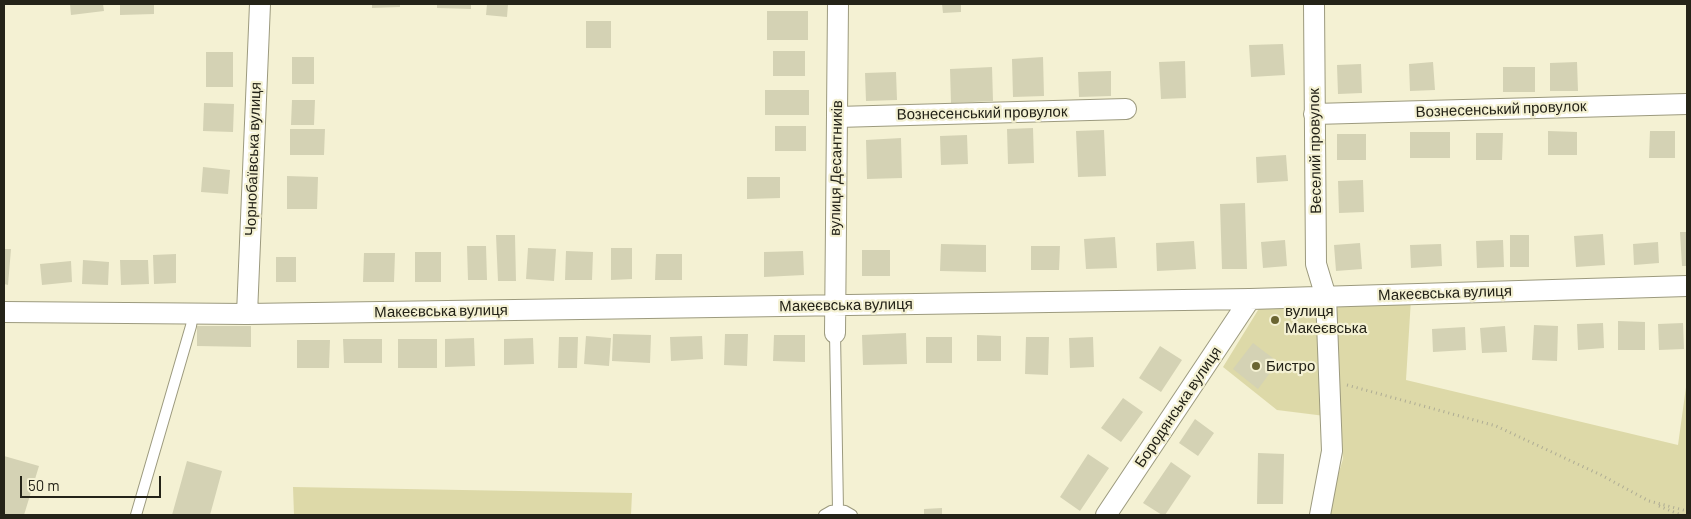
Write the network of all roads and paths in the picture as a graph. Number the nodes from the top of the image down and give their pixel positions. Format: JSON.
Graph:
{"nodes":[{"id":1,"x":260,"y":4,"type":"edge"},
{"id":2,"x":838,"y":4,"type":"edge"},
{"id":3,"x":1314,"y":4,"type":"edge"},
{"id":4,"x":1687,"y":104,"type":"edge"},
{"id":5,"x":1126,"y":109,"type":"dead end"},
{"id":6,"x":1314,"y":114,"type":"junction"},
{"id":7,"x":837,"y":117,"type":"junction"},
{"id":8,"x":1687,"y":286,"type":"edge"},
{"id":9,"x":1326,"y":297,"type":"junction"},
{"id":10,"x":1250,"y":299,"type":"junction"},
{"id":11,"x":835,"y":305,"type":"junction"},
{"id":12,"x":4,"y":312,"type":"edge"},
{"id":13,"x":193,"y":314,"type":"junction"},
{"id":14,"x":247,"y":314,"type":"junction"},
{"id":15,"x":835,"y":333,"type":"joint"},
{"id":16,"x":1329,"y":383,"type":"junction"},
{"id":17,"x":1649,"y":501,"type":"junction"},
{"id":18,"x":838,"y":510,"type":"junction"},
{"id":19,"x":1687,"y":510,"type":"edge"},
{"id":20,"x":136,"y":515,"type":"edge"},
{"id":21,"x":824,"y":515,"type":"edge"},
{"id":22,"x":852,"y":515,"type":"edge"},
{"id":23,"x":1106,"y":515,"type":"edge"},
{"id":24,"x":1320,"y":515,"type":"edge"},
{"id":25,"x":1681,"y":515,"type":"edge"}],
"edges":[{"from":1,"to":14,"type":"street","name":"Чорнобаївська вулиця"},
{"from":2,"to":7,"type":"street","name":"вулиця Десантників"},
{"from":3,"to":6,"type":"street","name":"Веселий провулок"},
{"from":4,"to":6,"type":"street","name":"Вознесенський провулок"},
{"from":5,"to":7,"type":"street","name":"Вознесенський провулок"},
{"from":6,"to":9,"type":"street","name":"Веселий провулок"},
{"from":7,"to":11,"type":"street","name":"вулиця Десантників"},
{"from":8,"to":9,"type":"street","name":"Макеєвська вулиця"},
{"from":9,"to":10,"type":"street","name":"Макеєвська вулиця"},
{"from":9,"to":16,"type":"street","name":"Веселий провулок"},
{"from":10,"to":11,"type":"street","name":"Макеєвська вулиця"},
{"from":10,"to":23,"type":"street","name":"Бородянська вулиця"},
{"from":11,"to":14,"type":"street","name":"Макеєвська вулиця"},
{"from":11,"to":15,"type":"street","name":"вулиця Десантників"},
{"from":12,"to":13,"type":"street","name":"Макеєвська вулиця"},
{"from":13,"to":14,"type":"street","name":"Макеєвська вулиця"},
{"from":13,"to":20,"type":"lane"},
{"from":15,"to":18,"type":"lane"},
{"from":16,"to":17,"type":"path"},
{"from":16,"to":24,"type":"street","name":"Веселий провулок"},
{"from":17,"to":19,"type":"path"},
{"from":17,"to":25,"type":"path"},
{"from":18,"to":21,"type":"lane"},
{"from":18,"to":22,"type":"lane"}]}
